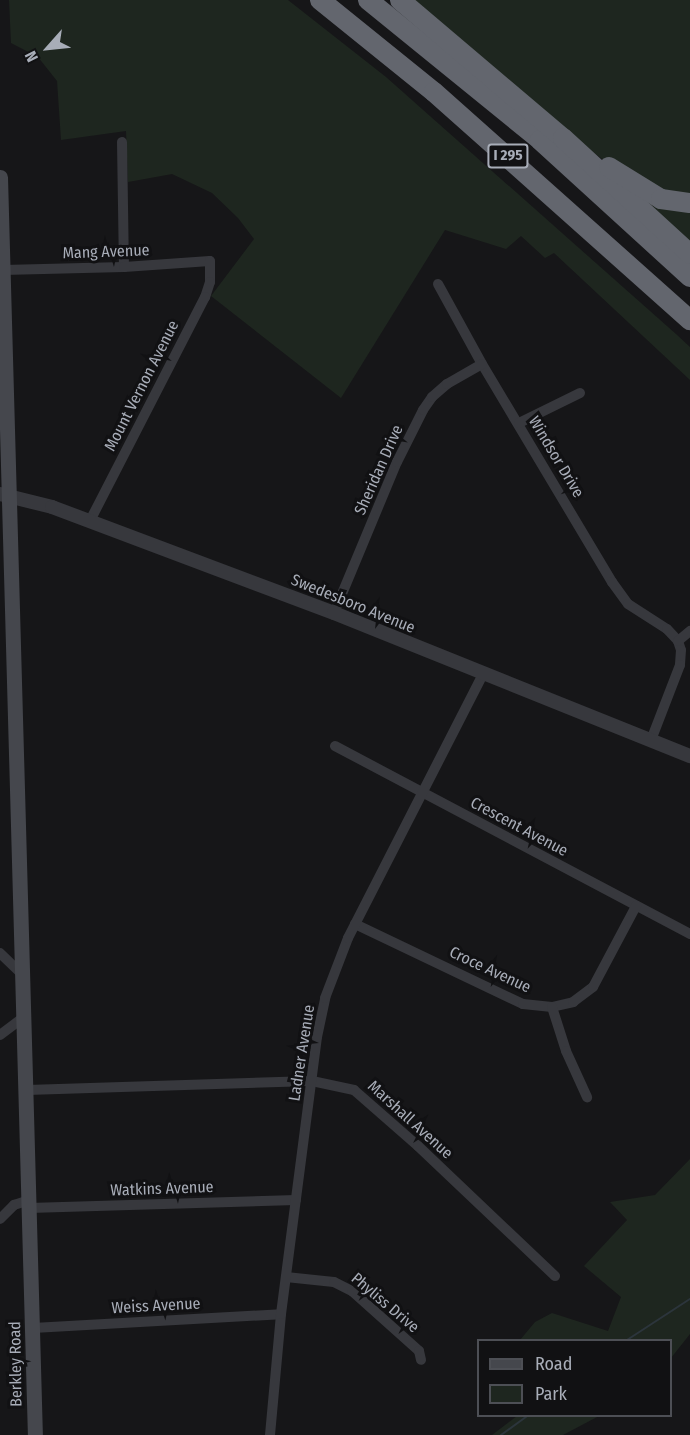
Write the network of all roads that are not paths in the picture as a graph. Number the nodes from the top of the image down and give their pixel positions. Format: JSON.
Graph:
{"nodes":[{"id":1,"x":306,"y":0,"type":"edge"},
{"id":2,"x":320,"y":0,"type":"edge"},
{"id":3,"x":368,"y":0,"type":"edge"},
{"id":4,"x":400,"y":0,"type":"edge"},
{"id":5,"x":408,"y":70,"type":"junction"},
{"id":6,"x":563,"y":138,"type":"junction"},
{"id":7,"x":122,"y":142,"type":"dead end"},
{"id":8,"x":0,"y":177,"type":"edge"},
{"id":9,"x":0,"y":187,"type":"edge"},
{"id":10,"x":690,"y":202,"type":"edge"},
{"id":11,"x":690,"y":254,"type":"edge"},
{"id":12,"x":210,"y":261,"type":"joint"},
{"id":13,"x":124,"y":267,"type":"junction"},
{"id":14,"x":3,"y":270,"type":"junction"},
{"id":15,"x":690,"y":277,"type":"edge"},
{"id":16,"x":438,"y":284,"type":"dead end"},
{"id":17,"x":690,"y":320,"type":"edge"},
{"id":18,"x":482,"y":364,"type":"junction"},
{"id":19,"x":580,"y":393,"type":"dead end"},
{"id":20,"x":519,"y":423,"type":"junction"},
{"id":21,"x":5,"y":494,"type":"edge"},
{"id":22,"x":90,"y":521,"type":"junction"},
{"id":23,"x":334,"y":613,"type":"junction"},
{"id":24,"x":690,"y":631,"type":"edge"},
{"id":25,"x":678,"y":641,"type":"junction"},
{"id":26,"x":483,"y":674,"type":"junction"},
{"id":27,"x":651,"y":740,"type":"junction"},
{"id":28,"x":334,"y":746,"type":"dead end"},
{"id":29,"x":690,"y":756,"type":"edge"},
{"id":30,"x":422,"y":793,"type":"junction"},
{"id":31,"x":636,"y":906,"type":"junction"},
{"id":32,"x":355,"y":924,"type":"junction"},
{"id":33,"x":690,"y":934,"type":"edge"},
{"id":34,"x":0,"y":953,"type":"edge"},
{"id":35,"x":23,"y":975,"type":"junction"},
{"id":36,"x":552,"y":1007,"type":"junction"},
{"id":37,"x":24,"y":1017,"type":"junction"},
{"id":38,"x":0,"y":1035,"type":"edge"},
{"id":39,"x":312,"y":1081,"type":"junction"},
{"id":40,"x":27,"y":1090,"type":"junction"},
{"id":41,"x":587,"y":1097,"type":"dead end"},
{"id":42,"x":296,"y":1200,"type":"junction"},
{"id":43,"x":29,"y":1204,"type":"junction"},
{"id":44,"x":0,"y":1220,"type":"edge"},
{"id":45,"x":555,"y":1276,"type":"dead end"},
{"id":46,"x":286,"y":1277,"type":"junction"},
{"id":47,"x":281,"y":1314,"type":"junction"},
{"id":48,"x":33,"y":1328,"type":"junction"},
{"id":49,"x":421,"y":1359,"type":"dead end"},
{"id":50,"x":35,"y":1435,"type":"edge"},
{"id":51,"x":270,"y":1435,"type":"edge"}],
"edges":[{"from":1,"to":5,"type":"highway"},
{"from":2,"to":5,"type":"highway","number":"I 295"},
{"from":3,"to":15,"type":"highway","number":"I 295"},
{"from":4,"to":6,"type":"highway"},
{"from":5,"to":17,"type":"highway","number":"I 295"},
{"from":6,"to":10,"type":"highway"},
{"from":6,"to":11,"type":"highway"},
{"from":7,"to":13,"type":"street"},
{"from":8,"to":9,"type":"main road","name":"Berkley Road"},
{"from":9,"to":14,"type":"main road","name":"Berkley Road"},
{"from":12,"to":13,"type":"street","name":"Mang Avenue"},
{"from":12,"to":22,"type":"street","name":"Mount Vernon Avenue"},
{"from":13,"to":14,"type":"street","name":"Mang Avenue"},
{"from":14,"to":21,"type":"main road","name":"Berkley Road"},
{"from":16,"to":18,"type":"street","name":"Windsor Drive"},
{"from":18,"to":20,"type":"street","name":"Windsor Drive"},
{"from":18,"to":23,"type":"street","name":"Sheridan Drive"},
{"from":19,"to":20,"type":"street"},
{"from":20,"to":25,"type":"street","name":"Windsor Drive"},
{"from":21,"to":22,"type":"street","name":"Swedesboro Avenue"},
{"from":21,"to":35,"type":"main road","name":"Berkley Road"},
{"from":22,"to":23,"type":"street","name":"Swedesboro Avenue"},
{"from":23,"to":26,"type":"street","name":"Swedesboro Avenue"},
{"from":24,"to":25,"type":"street"},
{"from":25,"to":27,"type":"street"},
{"from":26,"to":27,"type":"street","name":"Swedesboro Avenue"},
{"from":26,"to":30,"type":"street","name":"Ladner Avenue"},
{"from":27,"to":29,"type":"street","name":"Swedesboro Avenue"},
{"from":28,"to":30,"type":"street","name":"Crescent Avenue"},
{"from":30,"to":31,"type":"street","name":"Crescent Avenue"},
{"from":30,"to":32,"type":"street","name":"Ladner Avenue"},
{"from":31,"to":33,"type":"street","name":"Crescent Avenue"},
{"from":31,"to":36,"type":"street","name":"Croce Avenue"},
{"from":32,"to":36,"type":"street","name":"Croce Avenue"},
{"from":32,"to":39,"type":"street","name":"Ladner Avenue"},
{"from":34,"to":35,"type":"street"},
{"from":35,"to":37,"type":"main road","name":"Berkley Road"},
{"from":36,"to":41,"type":"street"},
{"from":37,"to":38,"type":"street"},
{"from":37,"to":40,"type":"main road","name":"Berkley Road"},
{"from":39,"to":40,"type":"street","name":"Marshall Avenue"},
{"from":39,"to":42,"type":"street","name":"Ladner Avenue"},
{"from":39,"to":45,"type":"street","name":"Marshall Avenue"},
{"from":40,"to":43,"type":"main road","name":"Berkley Road"},
{"from":42,"to":43,"type":"street","name":"Watkins Avenue"},
{"from":42,"to":46,"type":"street","name":"Ladner Avenue"},
{"from":43,"to":44,"type":"street"},
{"from":43,"to":48,"type":"main road","name":"Berkley Road"},
{"from":46,"to":47,"type":"street","name":"Ladner Avenue"},
{"from":46,"to":49,"type":"street","name":"Phyliss Drive"},
{"from":47,"to":48,"type":"street","name":"Weiss Avenue"},
{"from":47,"to":51,"type":"street","name":"Ladner Avenue"},
{"from":48,"to":50,"type":"main road","name":"Berkley Road"}]}
